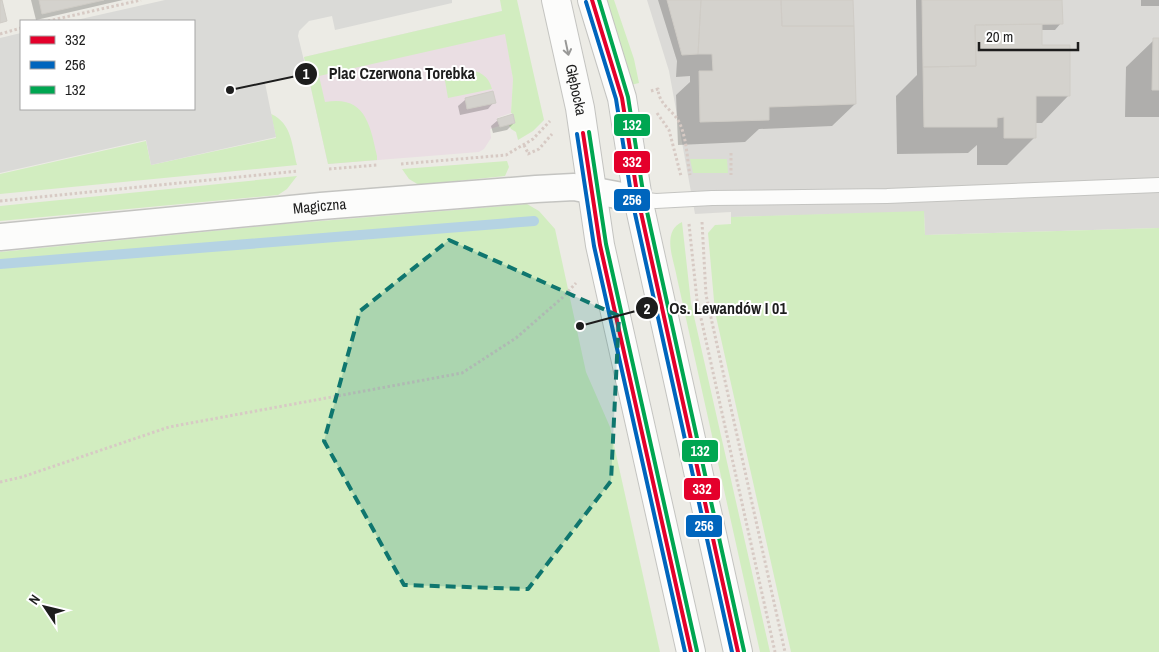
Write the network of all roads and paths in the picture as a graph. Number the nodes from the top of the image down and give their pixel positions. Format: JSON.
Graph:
{"nodes":[{"id":1,"x":141,"y":0,"type":"edge"},
{"id":2,"x":556,"y":0,"type":"edge"},
{"id":3,"x":592,"y":0,"type":"edge"},
{"id":4,"x":52,"y":20,"type":"edge"},
{"id":5,"x":20,"y":28,"type":"edge"},
{"id":6,"x":0,"y":34,"type":"edge"},
{"id":7,"x":646,"y":92,"type":"dead end"},
{"id":8,"x":551,"y":115,"type":"dead end"},
{"id":9,"x":401,"y":164,"type":"dead end"},
{"id":10,"x":377,"y":165,"type":"dead end"},
{"id":11,"x":329,"y":169,"type":"dead end"},
{"id":12,"x":298,"y":171,"type":"dead end"},
{"id":13,"x":691,"y":180,"type":"dead end"},
{"id":14,"x":1159,"y":185,"type":"edge"},
{"id":15,"x":592,"y":191,"type":"junction"},
{"id":16,"x":638,"y":199,"type":"junction"},
{"id":17,"x":0,"y":201,"type":"edge"},
{"id":18,"x":709,"y":220,"type":"dead end"},
{"id":19,"x":0,"y":237,"type":"edge"},
{"id":20,"x":579,"y":279,"type":"dead end"},
{"id":21,"x":0,"y":482,"type":"edge"},
{"id":22,"x":691,"y":652,"type":"edge"},
{"id":23,"x":738,"y":652,"type":"edge"},
{"id":24,"x":785,"y":652,"type":"edge"}],
"edges":[{"from":1,"to":4,"type":"path"},
{"from":2,"to":15,"type":"street","name":"Głębocka","one_way":true},
{"from":3,"to":16,"type":"street"},
{"from":5,"to":6,"type":"path"},
{"from":7,"to":13,"type":"path"},
{"from":8,"to":9,"type":"path"},
{"from":10,"to":11,"type":"path"},
{"from":12,"to":17,"type":"path"},
{"from":14,"to":16,"type":"lane"},
{"from":15,"to":16,"type":"street","name":"Magiczna"},
{"from":15,"to":19,"type":"street","name":"Magiczna"},
{"from":15,"to":22,"type":"street","name":"Głębocka"},
{"from":16,"to":23,"type":"street"},
{"from":18,"to":24,"type":"path"},
{"from":20,"to":21,"type":"path"}]}
